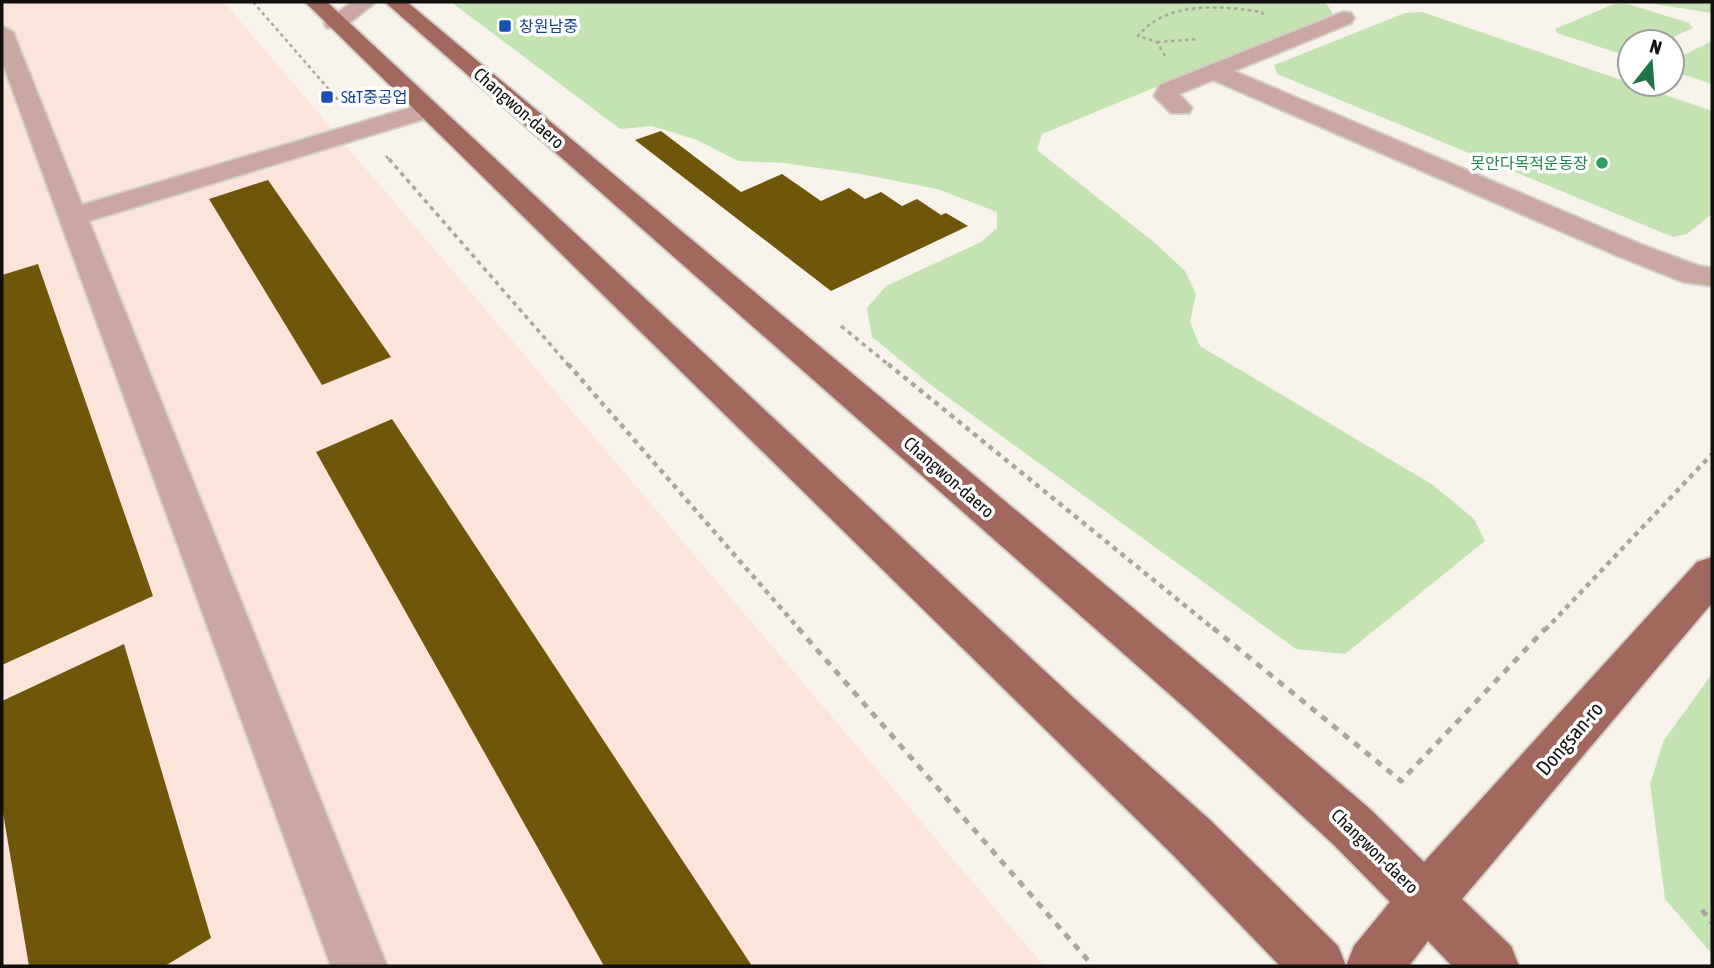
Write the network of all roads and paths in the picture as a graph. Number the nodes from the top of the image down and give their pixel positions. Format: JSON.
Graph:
{"nodes":[{"id":1,"x":253,"y":2,"type":"edge"},
{"id":2,"x":366,"y":2,"type":"edge"},
{"id":3,"x":395,"y":2,"type":"edge"},
{"id":4,"x":325,"y":12,"type":"edge"},
{"id":5,"x":1343,"y":18,"type":"dead end"},
{"id":6,"x":1258,"y":24,"type":"dead end"},
{"id":7,"x":2,"y":32,"type":"edge"},
{"id":8,"x":1205,"y":39,"type":"dead end"},
{"id":9,"x":1157,"y":42,"type":"junction"},
{"id":10,"x":1205,"y":74,"type":"junction"},
{"id":11,"x":1181,"y":108,"type":"dead end"},
{"id":12,"x":428,"y":110,"type":"junction"},
{"id":13,"x":364,"y":130,"type":"junction"},
{"id":14,"x":74,"y":216,"type":"junction"},
{"id":15,"x":1712,"y":277,"type":"edge"},
{"id":16,"x":840,"y":326,"type":"dead end"},
{"id":17,"x":1712,"y":454,"type":"edge"},
{"id":18,"x":1712,"y":574,"type":"edge"},
{"id":19,"x":1425,"y":901,"type":"junction"},
{"id":20,"x":1702,"y":910,"type":"dead end"},
{"id":21,"x":1712,"y":923,"type":"edge"},
{"id":22,"x":359,"y":966,"type":"edge"},
{"id":23,"x":1093,"y":966,"type":"edge"},
{"id":24,"x":1318,"y":966,"type":"edge"},
{"id":25,"x":1374,"y":966,"type":"edge"},
{"id":26,"x":1490,"y":966,"type":"edge"}],
"edges":[{"from":1,"to":13,"type":"path"},
{"from":2,"to":4,"type":"street"},
{"from":3,"to":19,"type":"main road","name":"Changwon-daero"},
{"from":4,"to":12,"type":"main road"},
{"from":5,"to":10,"type":"street"},
{"from":6,"to":9,"type":"path"},
{"from":7,"to":14,"type":"street"},
{"from":8,"to":9,"type":"path"},
{"from":9,"to":10,"type":"path"},
{"from":10,"to":11,"type":"street"},
{"from":10,"to":15,"type":"street"},
{"from":12,"to":13,"type":"street"},
{"from":12,"to":24,"type":"main road"},
{"from":13,"to":14,"type":"street"},
{"from":13,"to":23,"type":"path"},
{"from":14,"to":22,"type":"street"},
{"from":16,"to":17,"type":"path"},
{"from":18,"to":19,"type":"main road","name":"Dongsan-ro"},
{"from":19,"to":25,"type":"main road","name":"Dongsan-ro"},
{"from":19,"to":26,"type":"main road","name":"Changwon-daero"},
{"from":20,"to":21,"type":"path"}]}
